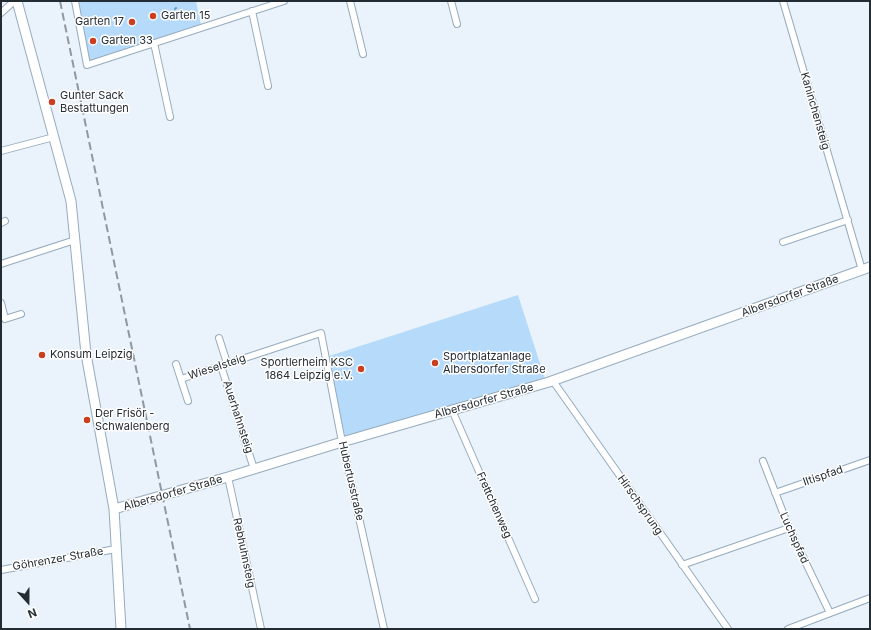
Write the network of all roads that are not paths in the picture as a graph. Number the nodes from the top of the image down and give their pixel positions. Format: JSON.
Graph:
{"nodes":[{"id":1,"x":17,"y":1,"type":"edge"},
{"id":2,"x":75,"y":1,"type":"edge"},
{"id":3,"x":284,"y":1,"type":"edge"},
{"id":4,"x":350,"y":1,"type":"edge"},
{"id":5,"x":451,"y":1,"type":"edge"},
{"id":6,"x":783,"y":1,"type":"edge"},
{"id":7,"x":252,"y":11,"type":"junction"},
{"id":8,"x":1,"y":13,"type":"edge"},
{"id":9,"x":457,"y":24,"type":"dead end"},
{"id":10,"x":154,"y":43,"type":"junction"},
{"id":11,"x":363,"y":54,"type":"dead end"},
{"id":12,"x":268,"y":86,"type":"dead end"},
{"id":13,"x":170,"y":118,"type":"dead end"},
{"id":14,"x":54,"y":137,"type":"junction"},
{"id":15,"x":1,"y":151,"type":"edge"},
{"id":16,"x":848,"y":220,"type":"junction"},
{"id":17,"x":75,"y":240,"type":"junction"},
{"id":18,"x":783,"y":242,"type":"dead end"},
{"id":19,"x":1,"y":264,"type":"edge"},
{"id":20,"x":866,"y":268,"type":"edge"},
{"id":21,"x":1,"y":303,"type":"edge"},
{"id":22,"x":21,"y":314,"type":"dead end"},
{"id":23,"x":321,"y":333,"type":"joint"},
{"id":24,"x":219,"y":338,"type":"dead end"},
{"id":25,"x":176,"y":364,"type":"dead end"},
{"id":26,"x":224,"y":365,"type":"junction"},
{"id":27,"x":181,"y":379,"type":"junction"},
{"id":28,"x":553,"y":381,"type":"junction"},
{"id":29,"x":188,"y":401,"type":"dead end"},
{"id":30,"x":452,"y":410,"type":"junction"},
{"id":31,"x":342,"y":442,"type":"junction"},
{"id":32,"x":763,"y":460,"type":"dead end"},
{"id":33,"x":870,"y":460,"type":"edge"},
{"id":34,"x":254,"y":469,"type":"junction"},
{"id":35,"x":228,"y":477,"type":"junction"},
{"id":36,"x":775,"y":493,"type":"junction"},
{"id":37,"x":114,"y":509,"type":"junction"},
{"id":38,"x":789,"y":528,"type":"junction"},
{"id":39,"x":116,"y":549,"type":"junction"},
{"id":40,"x":682,"y":565,"type":"junction"},
{"id":41,"x":1,"y":570,"type":"edge"},
{"id":42,"x":870,"y":598,"type":"edge"},
{"id":43,"x":535,"y":599,"type":"dead end"},
{"id":44,"x":830,"y":613,"type":"junction"},
{"id":45,"x":121,"y":629,"type":"edge"},
{"id":46,"x":260,"y":629,"type":"edge"},
{"id":47,"x":384,"y":629,"type":"edge"},
{"id":48,"x":728,"y":629,"type":"edge"},
{"id":49,"x":788,"y":629,"type":"edge"}],
"edges":[{"from":1,"to":8,"type":"street"},
{"from":1,"to":14,"type":"street"},
{"from":2,"to":10,"type":"street"},
{"from":3,"to":7,"type":"street"},
{"from":4,"to":11,"type":"street"},
{"from":5,"to":9,"type":"street"},
{"from":6,"to":16,"type":"street","name":"Kaninchensteig"},
{"from":7,"to":10,"type":"street"},
{"from":7,"to":12,"type":"street"},
{"from":10,"to":13,"type":"street"},
{"from":14,"to":15,"type":"street"},
{"from":14,"to":17,"type":"street"},
{"from":16,"to":18,"type":"street"},
{"from":16,"to":20,"type":"street","name":"Kaninchensteig"},
{"from":17,"to":19,"type":"street"},
{"from":17,"to":37,"type":"street"},
{"from":20,"to":28,"type":"street","name":"Albersdorfer Straße"},
{"from":21,"to":22,"type":"street"},
{"from":23,"to":26,"type":"street","name":"Wieselsteig"},
{"from":23,"to":31,"type":"street","name":"Hubertusstraße"},
{"from":24,"to":26,"type":"street","name":"Auerhahnsteig"},
{"from":25,"to":27,"type":"street","name":"Wieselsteig"},
{"from":26,"to":27,"type":"street","name":"Wieselsteig"},
{"from":26,"to":34,"type":"street","name":"Auerhahnsteig"},
{"from":27,"to":29,"type":"street","name":"Wieselsteig"},
{"from":28,"to":30,"type":"street","name":"Albersdorfer Straße"},
{"from":28,"to":40,"type":"street","name":"Hirschsprung"},
{"from":30,"to":31,"type":"street","name":"Albersdorfer Straße"},
{"from":30,"to":43,"type":"street","name":"Frettchenweg"},
{"from":31,"to":34,"type":"street","name":"Albersdorfer Straße"},
{"from":31,"to":47,"type":"street","name":"Hubertusstraße"},
{"from":32,"to":36,"type":"street","name":"Luchspfad"},
{"from":33,"to":36,"type":"street","name":"Iltispfad"},
{"from":34,"to":35,"type":"street","name":"Albersdorfer Straße"},
{"from":35,"to":37,"type":"street","name":"Albersdorfer Straße"},
{"from":35,"to":46,"type":"street","name":"Rebhuhnsteig"},
{"from":36,"to":38,"type":"street","name":"Luchspfad"},
{"from":37,"to":39,"type":"street"},
{"from":38,"to":40,"type":"street"},
{"from":38,"to":44,"type":"street","name":"Luchspfad"},
{"from":39,"to":41,"type":"street","name":"Göhrenzer Straße"},
{"from":39,"to":45,"type":"street"},
{"from":40,"to":48,"type":"street","name":"Hirschsprung"},
{"from":42,"to":44,"type":"street"},
{"from":44,"to":49,"type":"street"}]}
